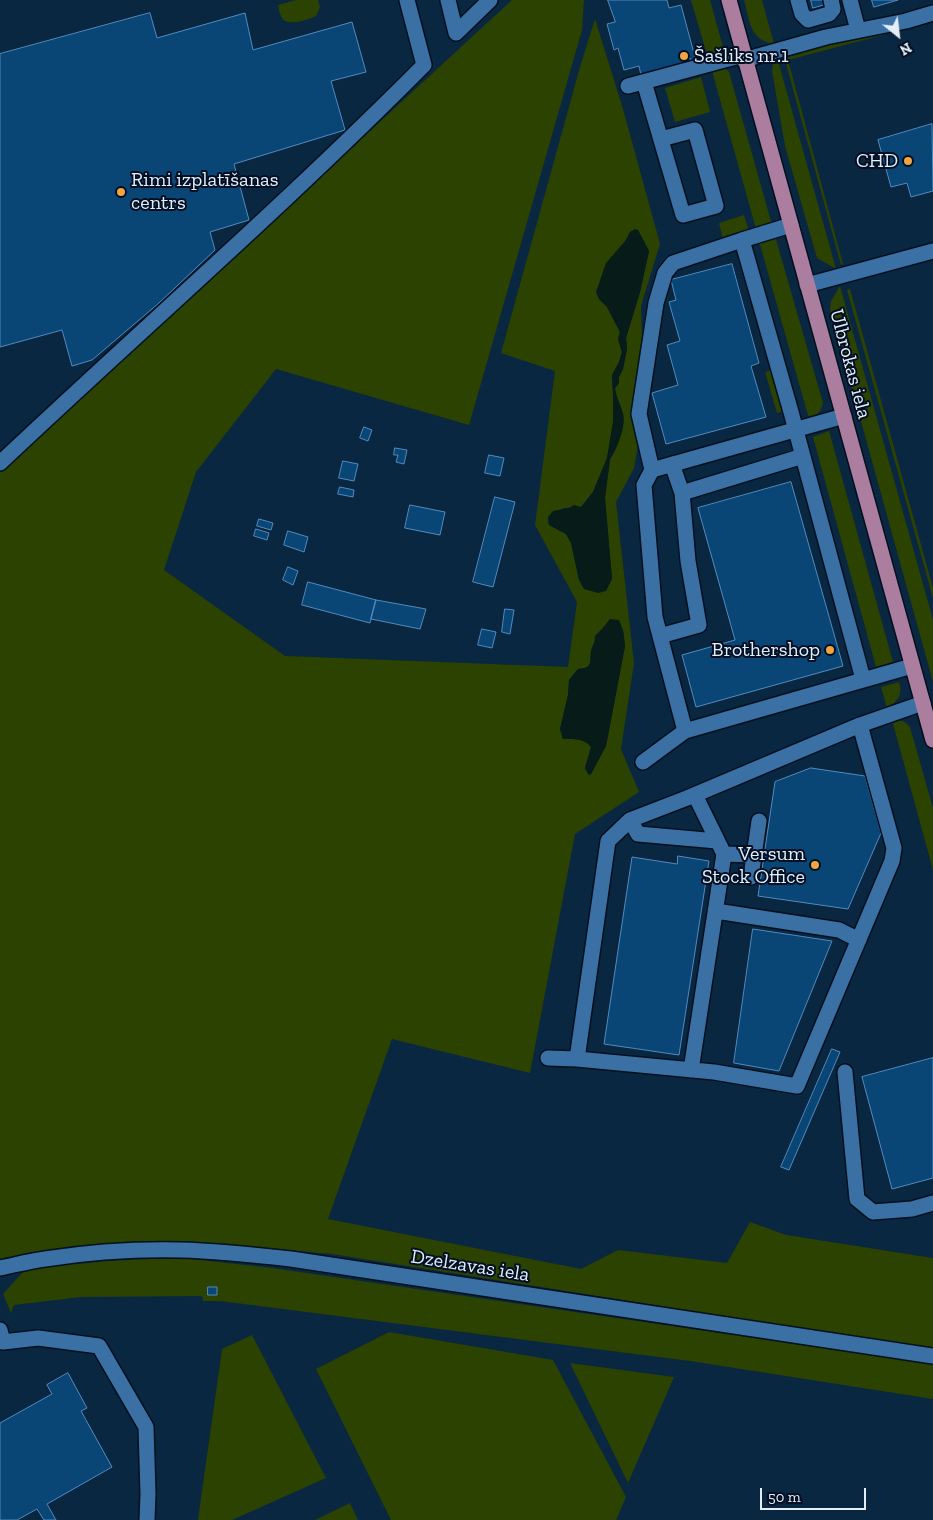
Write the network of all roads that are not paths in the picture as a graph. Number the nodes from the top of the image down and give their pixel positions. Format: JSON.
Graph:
{"nodes":[{"id":1,"x":408,"y":0,"type":"edge"},
{"id":2,"x":448,"y":0,"type":"edge"},
{"id":3,"x":490,"y":0,"type":"edge"},
{"id":4,"x":729,"y":0,"type":"edge"},
{"id":5,"x":798,"y":0,"type":"edge"},
{"id":6,"x":831,"y":0,"type":"edge"},
{"id":7,"x":850,"y":0,"type":"edge"},
{"id":8,"x":933,"y":13,"type":"edge"},
{"id":9,"x":821,"y":17,"type":"junction"},
{"id":10,"x":858,"y":30,"type":"junction"},
{"id":11,"x":826,"y":37,"type":"junction"},
{"id":12,"x":744,"y":58,"type":"junction"},
{"id":13,"x":644,"y":82,"type":"junction"},
{"id":14,"x":628,"y":86,"type":"dead end"},
{"id":15,"x":662,"y":139,"type":"junction"},
{"id":16,"x":791,"y":225,"type":"junction"},
{"id":17,"x":742,"y":240,"type":"junction"},
{"id":18,"x":933,"y":251,"type":"edge"},
{"id":19,"x":808,"y":285,"type":"junction"},
{"id":20,"x":844,"y":416,"type":"junction"},
{"id":21,"x":796,"y":429,"type":"junction"},
{"id":22,"x":803,"y":456,"type":"junction"},
{"id":23,"x":0,"y":462,"type":"edge"},
{"id":24,"x":672,"y":464,"type":"junction"},
{"id":25,"x":652,"y":470,"type":"junction"},
{"id":26,"x":682,"y":492,"type":"junction"},
{"id":27,"x":660,"y":636,"type":"junction"},
{"id":28,"x":912,"y":666,"type":"junction"},
{"id":29,"x":863,"y":680,"type":"junction"},
{"id":30,"x":923,"y":703,"type":"junction"},
{"id":31,"x":860,"y":725,"type":"junction"},
{"id":32,"x":685,"y":731,"type":"junction"},
{"id":33,"x":933,"y":740,"type":"edge"},
{"id":34,"x":643,"y":762,"type":"dead end"},
{"id":35,"x":695,"y":795,"type":"junction"},
{"id":36,"x":630,"y":820,"type":"junction"},
{"id":37,"x":759,"y":821,"type":"dead end"},
{"id":38,"x":720,"y":848,"type":"junction"},
{"id":39,"x":754,"y":855,"type":"junction"},
{"id":40,"x":751,"y":877,"type":"dead end"},
{"id":41,"x":716,"y":911,"type":"junction"},
{"id":42,"x":859,"y":940,"type":"junction"},
{"id":43,"x":548,"y":1058,"type":"dead end"},
{"id":44,"x":577,"y":1059,"type":"junction"},
{"id":45,"x":691,"y":1070,"type":"junction"},
{"id":46,"x":845,"y":1072,"type":"dead end"},
{"id":47,"x":933,"y":1203,"type":"edge"},
{"id":48,"x":0,"y":1268,"type":"edge"},
{"id":49,"x":1,"y":1338,"type":"edge"},
{"id":50,"x":933,"y":1356,"type":"edge"},
{"id":51,"x":147,"y":1520,"type":"edge"}],
"edges":[{"from":1,"to":23,"type":"street"},
{"from":2,"to":3,"type":"street"},
{"from":4,"to":12,"type":"main road","name":"Ulbrokas iela"},
{"from":5,"to":9,"type":"street"},
{"from":6,"to":9,"type":"street"},
{"from":7,"to":10,"type":"street"},
{"from":8,"to":10,"type":"street"},
{"from":9,"to":11,"type":"street"},
{"from":10,"to":11,"type":"street"},
{"from":11,"to":12,"type":"street"},
{"from":12,"to":13,"type":"street"},
{"from":12,"to":16,"type":"main road","name":"Ulbrokas iela"},
{"from":13,"to":14,"type":"street"},
{"from":13,"to":15,"type":"street"},
{"from":15,"to":15,"type":"street"},
{"from":16,"to":17,"type":"street"},
{"from":16,"to":19,"type":"main road","name":"Ulbrokas iela"},
{"from":17,"to":21,"type":"street"},
{"from":17,"to":25,"type":"street"},
{"from":18,"to":19,"type":"street"},
{"from":19,"to":20,"type":"main road","name":"Ulbrokas iela"},
{"from":20,"to":21,"type":"street"},
{"from":20,"to":28,"type":"main road","name":"Ulbrokas iela"},
{"from":21,"to":22,"type":"street"},
{"from":21,"to":24,"type":"street"},
{"from":22,"to":26,"type":"street"},
{"from":22,"to":29,"type":"street"},
{"from":24,"to":25,"type":"street"},
{"from":24,"to":26,"type":"street"},
{"from":25,"to":27,"type":"street"},
{"from":26,"to":27,"type":"street"},
{"from":27,"to":32,"type":"street"},
{"from":28,"to":29,"type":"street"},
{"from":28,"to":30,"type":"main road","name":"Ulbrokas iela"},
{"from":29,"to":32,"type":"street"},
{"from":30,"to":31,"type":"street"},
{"from":30,"to":33,"type":"main road","name":"Ulbrokas iela"},
{"from":31,"to":35,"type":"street"},
{"from":31,"to":42,"type":"street"},
{"from":32,"to":34,"type":"street"},
{"from":35,"to":36,"type":"street"},
{"from":35,"to":38,"type":"street"},
{"from":36,"to":38,"type":"street"},
{"from":36,"to":44,"type":"street"},
{"from":37,"to":39,"type":"street"},
{"from":38,"to":39,"type":"street"},
{"from":38,"to":41,"type":"street"},
{"from":39,"to":40,"type":"street"},
{"from":41,"to":42,"type":"street"},
{"from":41,"to":45,"type":"street"},
{"from":42,"to":45,"type":"street"},
{"from":43,"to":44,"type":"street"},
{"from":44,"to":45,"type":"street"},
{"from":46,"to":47,"type":"street"},
{"from":48,"to":50,"type":"street","name":"Dzelzavas iela"},
{"from":49,"to":51,"type":"street"}]}
